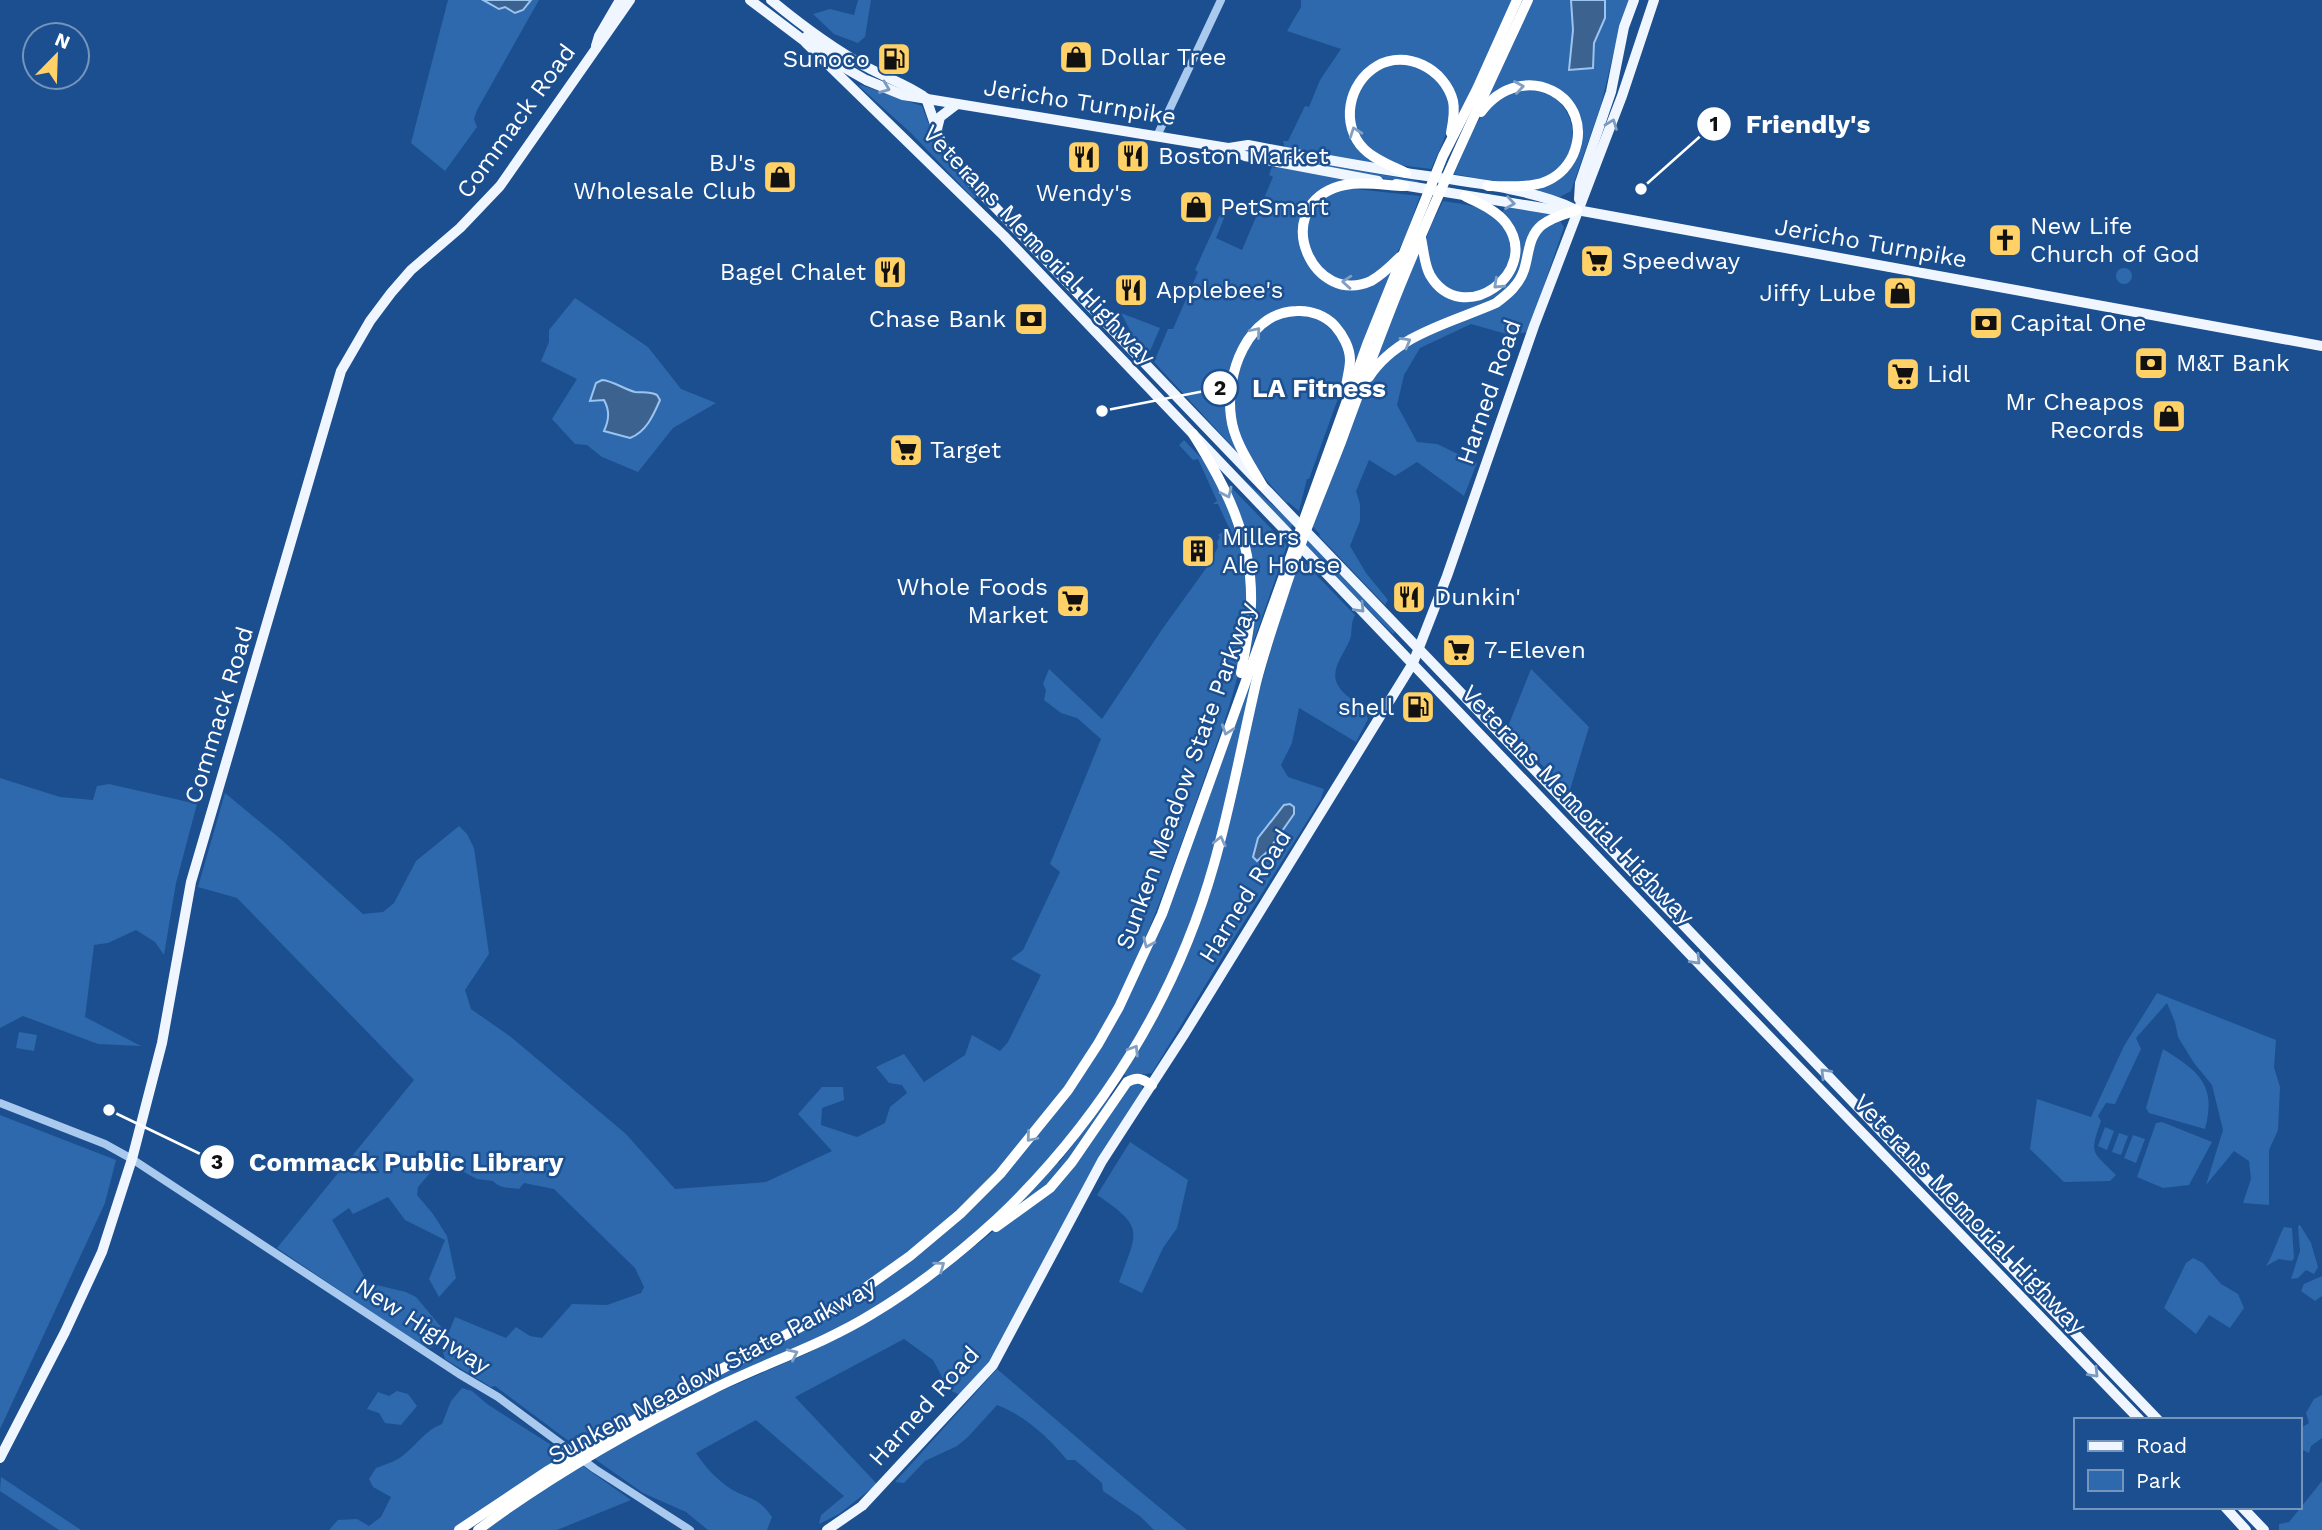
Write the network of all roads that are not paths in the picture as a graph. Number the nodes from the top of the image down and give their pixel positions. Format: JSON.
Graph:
{"nodes":[{"id":1,"x":620,"y":0,"type":"edge"},
{"id":2,"x":630,"y":0,"type":"edge"},
{"id":3,"x":751,"y":0,"type":"edge"},
{"id":4,"x":1221,"y":0,"type":"edge"},
{"id":5,"x":1517,"y":0,"type":"edge"},
{"id":6,"x":1528,"y":0,"type":"edge"},
{"id":7,"x":1634,"y":0,"type":"edge"},
{"id":8,"x":1654,"y":0,"type":"edge"},
{"id":9,"x":775,"y":3,"type":"edge"},
{"id":10,"x":761,"y":8,"type":"junction"},
{"id":11,"x":794,"y":19,"type":"junction"},
{"id":12,"x":787,"y":30,"type":"junction"},
{"id":13,"x":806,"y":43,"type":"junction"},
{"id":14,"x":596,"y":48,"type":"junction"},
{"id":15,"x":866,"y":67,"type":"junction"},
{"id":16,"x":926,"y":98,"type":"junction"},
{"id":17,"x":957,"y":104,"type":"junction"},
{"id":18,"x":1469,"y":129,"type":"junction"},
{"id":19,"x":937,"y":132,"type":"junction"},
{"id":20,"x":1157,"y":136,"type":"junction"},
{"id":21,"x":1449,"y":142,"type":"junction"},
{"id":22,"x":1227,"y":148,"type":"junction"},
{"id":23,"x":1406,"y":173,"type":"junction"},
{"id":24,"x":1404,"y":186,"type":"junction"},
{"id":25,"x":1488,"y":186,"type":"junction"},
{"id":26,"x":1465,"y":196,"type":"junction"},
{"id":27,"x":1577,"y":210,"type":"junction"},
{"id":28,"x":1425,"y":212,"type":"junction"},
{"id":29,"x":1421,"y":237,"type":"junction"},
{"id":30,"x":1405,"y":253,"type":"junction"},
{"id":31,"x":2322,"y":346,"type":"edge"},
{"id":32,"x":1360,"y":391,"type":"junction"},
{"id":33,"x":1339,"y":416,"type":"junction"},
{"id":34,"x":1193,"y":434,"type":"junction"},
{"id":35,"x":1262,"y":485,"type":"junction"},
{"id":36,"x":1420,"y":649,"type":"junction"},
{"id":37,"x":1413,"y":663,"type":"junction"},
{"id":38,"x":1236,"y":703,"type":"junction"},
{"id":39,"x":1152,"y":1086,"type":"junction"},
{"id":40,"x":0,"y":1103,"type":"edge"},
{"id":41,"x":132,"y":1159,"type":"junction"},
{"id":42,"x":961,"y":1249,"type":"junction"},
{"id":43,"x":2138,"y":1418,"type":"edge"},
{"id":44,"x":2156,"y":1418,"type":"edge"},
{"id":45,"x":0,"y":1458,"type":"edge"},
{"id":46,"x":2227,"y":1509,"type":"edge"},
{"id":47,"x":2244,"y":1509,"type":"edge"},
{"id":48,"x":459,"y":1530,"type":"edge"},
{"id":49,"x":478,"y":1530,"type":"edge"},
{"id":50,"x":690,"y":1530,"type":"edge"},
{"id":51,"x":827,"y":1530,"type":"edge"},
{"id":52,"x":2246,"y":1530,"type":"edge"},
{"id":53,"x":2264,"y":1530,"type":"edge"}],
"edges":[{"from":1,"to":14,"type":"main road","name":"Commack Road"},
{"from":2,"to":14,"type":"main road","name":"Commack Road"},
{"from":3,"to":9,"type":"main road"},
{"from":3,"to":10,"type":"main road","name":"Jericho Turnpike"},
{"from":4,"to":20,"type":"street"},
{"from":5,"to":21,"type":"highway","name":"Sunken Meadow State Parkway"},
{"from":6,"to":18,"type":"highway","name":"Sunken Meadow State Parkway"},
{"from":7,"to":27,"type":"main road"},
{"from":27,"to":8,"type":"main road","one_way":true},
{"from":9,"to":11,"type":"main road","name":"Jericho Turnpike"},
{"from":10,"to":11,"type":"main road"},
{"from":10,"to":12,"type":"main road","name":"Jericho Turnpike"},
{"from":11,"to":15,"type":"main road","name":"Jericho Turnpike"},
{"from":12,"to":13,"type":"main road","name":"Jericho Turnpike"},
{"from":12,"to":15,"type":"main road"},
{"from":13,"to":16,"type":"main road","name":"Jericho Turnpike","one_way":true},
{"from":13,"to":34,"type":"main road","name":"Veterans Memorial Highway"},
{"from":14,"to":41,"type":"main road","name":"Commack Road"},
{"from":15,"to":16,"type":"main road","name":"Jericho Turnpike"},
{"from":16,"to":17,"type":"main road","name":"Jericho Turnpike"},
{"from":16,"to":19,"type":"main road","name":"Veterans Memorial Highway"},
{"from":17,"to":19,"type":"main road"},
{"from":17,"to":20,"type":"main road","name":"Jericho Turnpike"},
{"from":18,"to":25,"type":"highway","one_way":true},
{"from":18,"to":28,"type":"highway","name":"Sunken Meadow State Parkway"},
{"from":19,"to":35,"type":"main road","name":"Veterans Memorial Highway"},
{"from":20,"to":22,"type":"main road","name":"Jericho Turnpike"},
{"from":23,"to":21,"type":"highway","one_way":true},
{"from":21,"to":28,"type":"highway","name":"Sunken Meadow State Parkway"},
{"from":22,"to":23,"type":"main road","name":"Jericho Turnpike"},
{"from":22,"to":24,"type":"main road","name":"Jericho Turnpike"},
{"from":23,"to":25,"type":"main road","name":"Jericho Turnpike"},
{"from":24,"to":26,"type":"main road","name":"Jericho Turnpike"},
{"from":30,"to":24,"type":"highway","one_way":true},
{"from":25,"to":27,"type":"main road","name":"Jericho Turnpike"},
{"from":26,"to":27,"type":"main road","name":"Jericho Turnpike","one_way":true},
{"from":26,"to":29,"type":"highway","one_way":true},
{"from":27,"to":31,"type":"main road","name":"Jericho Turnpike"},
{"from":32,"to":27,"type":"highway","one_way":true},
{"from":27,"to":36,"type":"main road","name":"Harned Road"},
{"from":28,"to":29,"type":"highway","name":"Sunken Meadow State Parkway"},
{"from":28,"to":30,"type":"highway","name":"Sunken Meadow State Parkway"},
{"from":29,"to":32,"type":"highway","name":"Sunken Meadow State Parkway"},
{"from":30,"to":33,"type":"highway","name":"Sunken Meadow State Parkway"},
{"from":42,"to":32,"type":"highway","name":"Sunken Meadow State Parkway","one_way":true},
{"from":35,"to":33,"type":"highway","one_way":true},
{"from":33,"to":38,"type":"highway","name":"Sunken Meadow State Parkway"},
{"from":34,"to":37,"type":"main road","name":"Veterans Memorial Highway","one_way":true},
{"from":34,"to":38,"type":"highway","one_way":true},
{"from":35,"to":36,"type":"main road","name":"Veterans Memorial Highway"},
{"from":36,"to":37,"type":"main road","name":"Harned Road"},
{"from":44,"to":36,"type":"main road","name":"Veterans Memorial Highway","one_way":true},
{"from":37,"to":39,"type":"main road","name":"Harned Road"},
{"from":37,"to":43,"type":"main road","name":"Veterans Memorial Highway","one_way":true},
{"from":38,"to":48,"type":"highway","name":"Sunken Meadow State Parkway","one_way":true},
{"from":39,"to":42,"type":"highway"},
{"from":39,"to":51,"type":"main road","name":"Harned Road"},
{"from":40,"to":41,"type":"street","name":"New Highway"},
{"from":41,"to":45,"type":"main road","name":"Commack Road"},
{"from":41,"to":50,"type":"street","name":"New Highway"},
{"from":49,"to":42,"type":"highway","name":"Sunken Meadow State Parkway","one_way":true},
{"from":46,"to":52,"type":"main road"},
{"from":47,"to":53,"type":"main road"}]}
